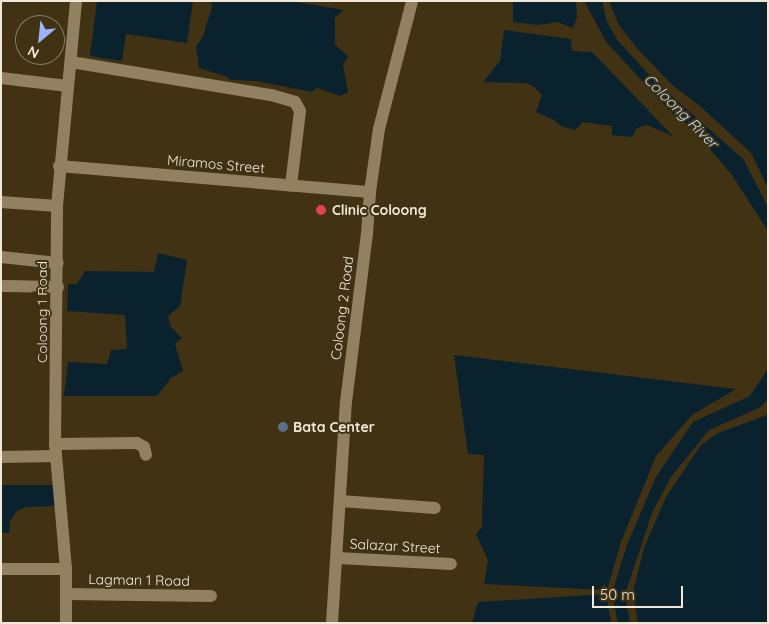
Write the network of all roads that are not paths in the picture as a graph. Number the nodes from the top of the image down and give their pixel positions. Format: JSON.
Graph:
{"nodes":[{"id":1,"x":76,"y":1,"type":"edge"},
{"id":2,"x":412,"y":1,"type":"edge"},
{"id":3,"x":71,"y":62,"type":"junction"},
{"id":4,"x":1,"y":78,"type":"edge"},
{"id":5,"x":68,"y":86,"type":"junction"},
{"id":6,"x":59,"y":166,"type":"junction"},
{"id":7,"x":291,"y":186,"type":"junction"},
{"id":8,"x":370,"y":192,"type":"junction"},
{"id":9,"x":1,"y":202,"type":"edge"},
{"id":10,"x":57,"y":206,"type":"junction"},
{"id":11,"x":1,"y":257,"type":"edge"},
{"id":12,"x":58,"y":263,"type":"junction"},
{"id":13,"x":4,"y":286,"type":"dead end"},
{"id":14,"x":58,"y":287,"type":"junction"},
{"id":15,"x":55,"y":450,"type":"junction"},
{"id":16,"x":146,"y":454,"type":"dead end"},
{"id":17,"x":1,"y":457,"type":"edge"},
{"id":18,"x":341,"y":501,"type":"junction"},
{"id":19,"x":435,"y":508,"type":"dead end"},
{"id":20,"x":338,"y":558,"type":"junction"},
{"id":21,"x":451,"y":564,"type":"dead end"},
{"id":22,"x":1,"y":569,"type":"edge"},
{"id":23,"x":66,"y":569,"type":"junction"},
{"id":24,"x":67,"y":594,"type":"junction"},
{"id":25,"x":211,"y":596,"type":"dead end"},
{"id":26,"x":66,"y":623,"type":"edge"},
{"id":27,"x":332,"y":623,"type":"edge"}],
"edges":[{"from":1,"to":3,"type":"street","name":"Coloong 1 Road"},
{"from":2,"to":8,"type":"street","name":"Coloong 2 Road"},
{"from":3,"to":5,"type":"street","name":"Coloong 1 Road"},
{"from":3,"to":7,"type":"street"},
{"from":4,"to":5,"type":"street"},
{"from":5,"to":6,"type":"street","name":"Coloong 1 Road"},
{"from":6,"to":7,"type":"street","name":"Miramos Street"},
{"from":6,"to":10,"type":"street","name":"Coloong 1 Road"},
{"from":7,"to":8,"type":"street","name":"Miramos Street"},
{"from":8,"to":18,"type":"street","name":"Coloong 2 Road"},
{"from":9,"to":10,"type":"street"},
{"from":10,"to":12,"type":"street","name":"Coloong 1 Road"},
{"from":11,"to":12,"type":"street"},
{"from":12,"to":14,"type":"street","name":"Coloong 1 Road"},
{"from":13,"to":14,"type":"street"},
{"from":14,"to":15,"type":"street","name":"Coloong 1 Road"},
{"from":15,"to":16,"type":"street"},
{"from":15,"to":17,"type":"street"},
{"from":15,"to":23,"type":"street","name":"Coloong 1 Road"},
{"from":18,"to":19,"type":"street"},
{"from":18,"to":20,"type":"street","name":"Coloong 2 Road"},
{"from":20,"to":21,"type":"street","name":"Salazar Street"},
{"from":20,"to":27,"type":"street","name":"Coloong 2 Road"},
{"from":22,"to":23,"type":"street"},
{"from":23,"to":24,"type":"street","name":"Coloong 1 Road"},
{"from":24,"to":25,"type":"street","name":"Lagman 1 Road"},
{"from":24,"to":26,"type":"street","name":"Coloong 1 Road"}]}
